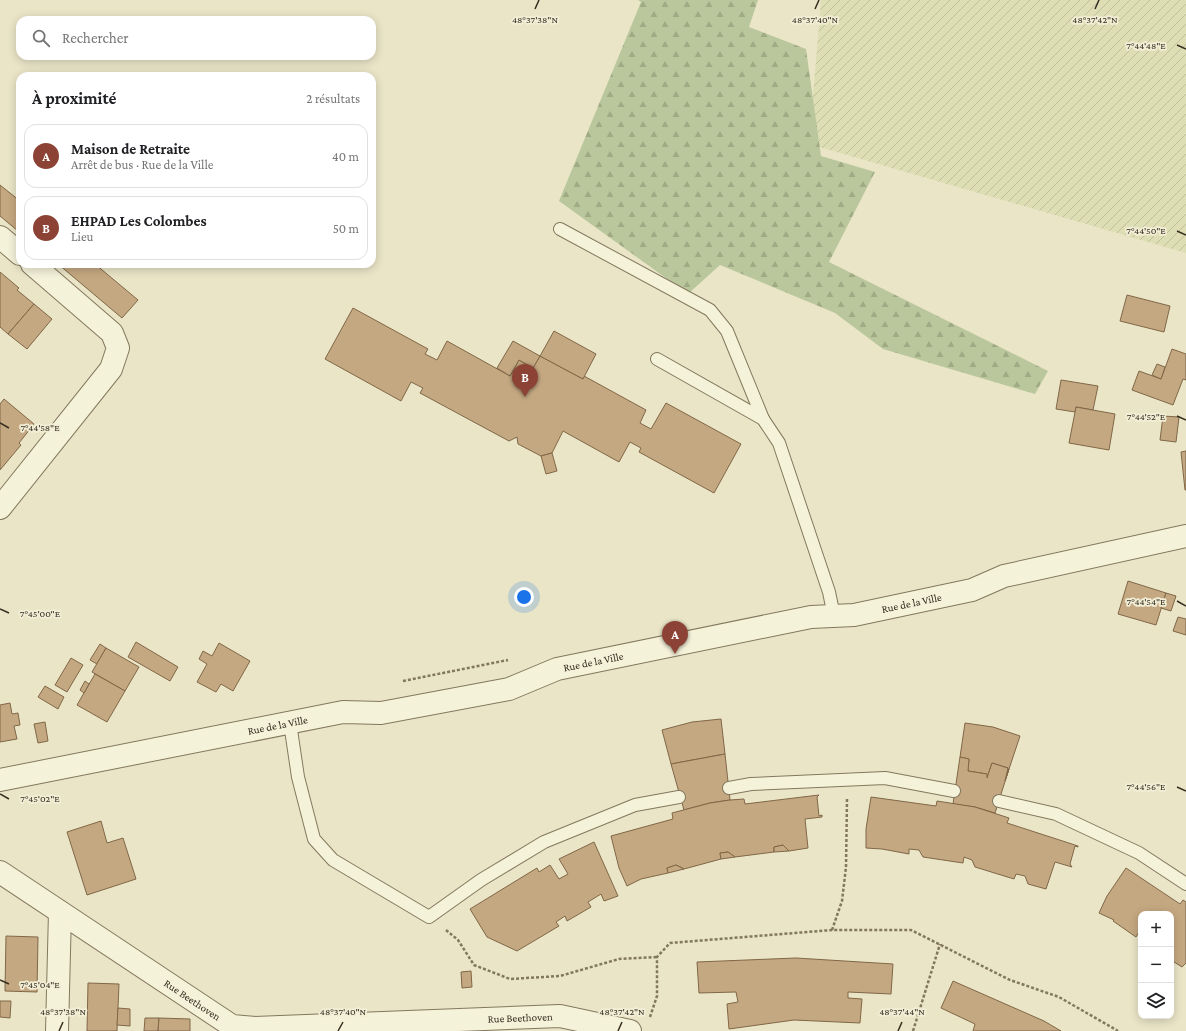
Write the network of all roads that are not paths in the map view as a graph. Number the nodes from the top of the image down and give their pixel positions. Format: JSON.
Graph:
{"nodes":[{"id":1,"x":560,"y":229,"type":"dead end"},
{"id":2,"x":0,"y":237,"type":"edge"},
{"id":3,"x":16,"y":251,"type":"edge"},
{"id":4,"x":37,"y":268,"type":"edge"},
{"id":5,"x":657,"y":359,"type":"dead end"},
{"id":6,"x":763,"y":419,"type":"junction"},
{"id":7,"x":0,"y":508,"type":"edge"},
{"id":8,"x":1186,"y":536,"type":"edge"},
{"id":9,"x":834,"y":616,"type":"junction"},
{"id":10,"x":290,"y":723,"type":"junction"},
{"id":11,"x":0,"y":780,"type":"edge"},
{"id":12,"x":729,"y":788,"type":"dead end"},
{"id":13,"x":954,"y":791,"type":"dead end"},
{"id":14,"x":679,"y":796,"type":"dead end"},
{"id":15,"x":999,"y":801,"type":"dead end"},
{"id":16,"x":0,"y":872,"type":"edge"},
{"id":17,"x":1186,"y":884,"type":"edge"},
{"id":18,"x":60,"y":912,"type":"junction"},
{"id":19,"x":624,"y":1028,"type":"edge"},
{"id":20,"x":255,"y":1030,"type":"edge"},
{"id":21,"x":57,"y":1031,"type":"edge"}],
"edges":[{"from":1,"to":6,"type":"lane"},
{"from":2,"to":3,"type":"street"},
{"from":4,"to":7,"type":"street"},
{"from":5,"to":6,"type":"lane"},
{"from":6,"to":9,"type":"lane"},
{"from":8,"to":9,"type":"street","name":"Rue de la Ville"},
{"from":9,"to":10,"type":"street","name":"Rue de la Ville"},
{"from":10,"to":11,"type":"street","name":"Rue de la Ville"},
{"from":10,"to":14,"type":"lane"},
{"from":12,"to":13,"type":"lane"},
{"from":15,"to":17,"type":"lane"},
{"from":16,"to":18,"type":"street","name":"Rue Beethoven"},
{"from":18,"to":20,"type":"street","name":"Rue Beethoven"},
{"from":18,"to":21,"type":"street"},
{"from":19,"to":20,"type":"street","name":"Rue Beethoven"}]}
